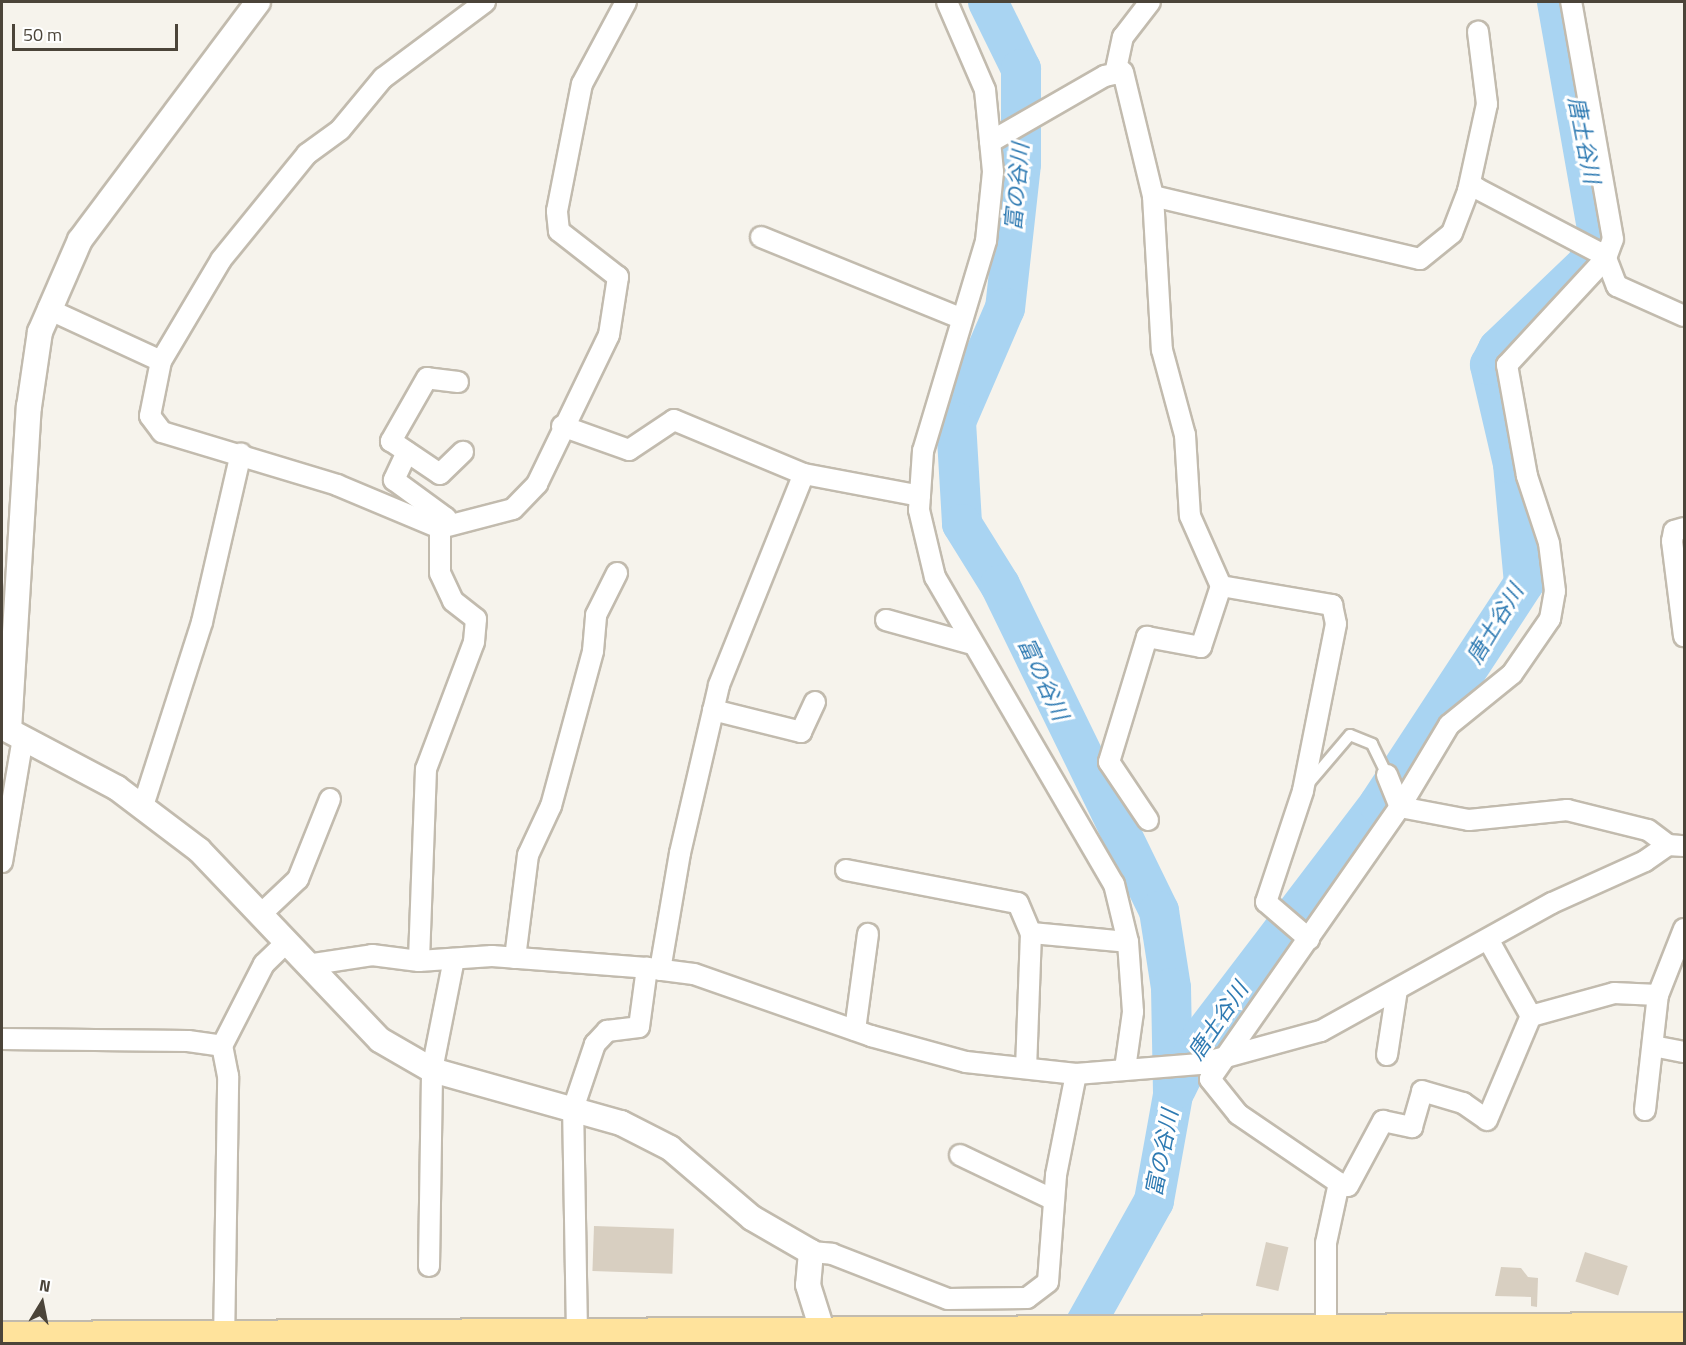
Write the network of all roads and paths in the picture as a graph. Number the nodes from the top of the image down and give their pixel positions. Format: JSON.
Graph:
{"nodes":[{"id":1,"x":258,"y":2,"type":"edge"},
{"id":2,"x":485,"y":2,"type":"edge"},
{"id":3,"x":626,"y":2,"type":"edge"},
{"id":4,"x":947,"y":2,"type":"edge"},
{"id":5,"x":1150,"y":2,"type":"edge"},
{"id":6,"x":1571,"y":2,"type":"edge"},
{"id":7,"x":1478,"y":32,"type":"dead end"},
{"id":8,"x":1114,"y":74,"type":"junction"},
{"id":9,"x":991,"y":141,"type":"junction"},
{"id":10,"x":1468,"y":191,"type":"junction"},
{"id":11,"x":1153,"y":196,"type":"junction"},
{"id":12,"x":761,"y":237,"type":"dead end"},
{"id":13,"x":1596,"y":251,"type":"junction"},
{"id":14,"x":48,"y":309,"type":"junction"},
{"id":15,"x":1684,"y":316,"type":"edge"},
{"id":16,"x":960,"y":318,"type":"junction"},
{"id":17,"x":161,"y":361,"type":"junction"},
{"id":18,"x":458,"y":382,"type":"dead end"},
{"id":19,"x":562,"y":426,"type":"junction"},
{"id":20,"x":407,"y":452,"type":"junction"},
{"id":21,"x":463,"y":452,"type":"dead end"},
{"id":22,"x":241,"y":453,"type":"junction"},
{"id":23,"x":804,"y":474,"type":"junction"},
{"id":24,"x":920,"y":496,"type":"junction"},
{"id":25,"x":440,"y":528,"type":"junction"},
{"id":26,"x":1684,"y":528,"type":"edge"},
{"id":27,"x":617,"y":573,"type":"dead end"},
{"id":28,"x":1221,"y":586,"type":"junction"},
{"id":29,"x":886,"y":620,"type":"dead end"},
{"id":30,"x":1684,"y":636,"type":"edge"},
{"id":31,"x":972,"y":644,"type":"junction"},
{"id":32,"x":815,"y":702,"type":"dead end"},
{"id":33,"x":713,"y":710,"type":"junction"},
{"id":34,"x":11,"y":732,"type":"edge"},
{"id":35,"x":1387,"y":776,"type":"joint"},
{"id":36,"x":1303,"y":791,"type":"junction"},
{"id":37,"x":330,"y":799,"type":"dead end"},
{"id":38,"x":1398,"y":801,"type":"junction"},
{"id":39,"x":143,"y":807,"type":"junction"},
{"id":40,"x":1148,"y":820,"type":"dead end"},
{"id":41,"x":1676,"y":846,"type":"edge"},
{"id":42,"x":2,"y":862,"type":"edge"},
{"id":43,"x":846,"y":870,"type":"dead end"},
{"id":44,"x":261,"y":914,"type":"junction"},
{"id":45,"x":1684,"y":929,"type":"edge"},
{"id":46,"x":1032,"y":933,"type":"junction"},
{"id":47,"x":868,"y":934,"type":"dead end"},
{"id":48,"x":1306,"y":937,"type":"junction"},
{"id":49,"x":1489,"y":941,"type":"junction"},
{"id":50,"x":1128,"y":942,"type":"junction"},
{"id":51,"x":286,"y":943,"type":"junction"},
{"id":52,"x":515,"y":958,"type":"junction"},
{"id":53,"x":454,"y":959,"type":"junction"},
{"id":54,"x":419,"y":961,"type":"junction"},
{"id":55,"x":307,"y":965,"type":"junction"},
{"id":56,"x":653,"y":969,"type":"junction"},
{"id":57,"x":1397,"y":990,"type":"junction"},
{"id":58,"x":1658,"y":995,"type":"junction"},
{"id":59,"x":1531,"y":1016,"type":"junction"},
{"id":60,"x":855,"y":1030,"type":"junction"},
{"id":61,"x":2,"y":1039,"type":"edge"},
{"id":62,"x":222,"y":1046,"type":"junction"},
{"id":63,"x":1653,"y":1046,"type":"junction"},
{"id":64,"x":1684,"y":1052,"type":"edge"},
{"id":65,"x":1387,"y":1055,"type":"dead end"},
{"id":66,"x":1222,"y":1056,"type":"junction"},
{"id":67,"x":1026,"y":1068,"type":"junction"},
{"id":68,"x":1129,"y":1068,"type":"junction"},
{"id":69,"x":432,"y":1070,"type":"junction"},
{"id":70,"x":1077,"y":1074,"type":"junction"},
{"id":71,"x":573,"y":1109,"type":"junction"},
{"id":72,"x":1645,"y":1110,"type":"dead end"},
{"id":73,"x":960,"y":1155,"type":"dead end"},
{"id":74,"x":1339,"y":1183,"type":"junction"},
{"id":75,"x":1054,"y":1200,"type":"junction"},
{"id":76,"x":811,"y":1252,"type":"junction"},
{"id":77,"x":429,"y":1266,"type":"dead end"},
{"id":78,"x":1326,"y":1329,"type":"junction"},
{"id":79,"x":1684,"y":1329,"type":"edge"},
{"id":80,"x":577,"y":1334,"type":"junction"},
{"id":81,"x":2,"y":1338,"type":"edge"},
{"id":82,"x":824,"y":1338,"type":"edge"},
{"id":83,"x":225,"y":1339,"type":"edge"}],
"edges":[{"from":1,"to":14,"type":"street"},
{"from":2,"to":17,"type":"street"},
{"from":3,"to":19,"type":"street"},
{"from":4,"to":9,"type":"street"},
{"from":5,"to":8,"type":"street"},
{"from":6,"to":13,"type":"street"},
{"from":7,"to":10,"type":"street"},
{"from":8,"to":9,"type":"street"},
{"from":8,"to":11,"type":"street"},
{"from":9,"to":16,"type":"street"},
{"from":10,"to":11,"type":"street"},
{"from":10,"to":13,"type":"street"},
{"from":11,"to":28,"type":"street"},
{"from":12,"to":16,"type":"street"},
{"from":13,"to":15,"type":"street"},
{"from":13,"to":38,"type":"street"},
{"from":14,"to":17,"type":"street"},
{"from":14,"to":34,"type":"street"},
{"from":16,"to":24,"type":"street"},
{"from":17,"to":22,"type":"street"},
{"from":18,"to":20,"type":"street"},
{"from":19,"to":23,"type":"street"},
{"from":19,"to":25,"type":"street"},
{"from":20,"to":21,"type":"street"},
{"from":20,"to":25,"type":"street"},
{"from":22,"to":25,"type":"street"},
{"from":22,"to":39,"type":"street"},
{"from":23,"to":24,"type":"street"},
{"from":23,"to":33,"type":"street"},
{"from":24,"to":31,"type":"street"},
{"from":25,"to":54,"type":"street"},
{"from":26,"to":30,"type":"street"},
{"from":27,"to":52,"type":"street"},
{"from":28,"to":36,"type":"street"},
{"from":28,"to":40,"type":"street"},
{"from":29,"to":31,"type":"street"},
{"from":31,"to":50,"type":"street"},
{"from":32,"to":33,"type":"street"},
{"from":33,"to":56,"type":"street"},
{"from":34,"to":39,"type":"street"},
{"from":34,"to":42,"type":"street"},
{"from":35,"to":36,"type":"lane"},
{"from":35,"to":38,"type":"street"},
{"from":36,"to":48,"type":"street"},
{"from":37,"to":44,"type":"street"},
{"from":38,"to":41,"type":"street"},
{"from":38,"to":48,"type":"street"},
{"from":39,"to":44,"type":"street"},
{"from":41,"to":49,"type":"street"},
{"from":43,"to":46,"type":"street"},
{"from":44,"to":51,"type":"street"},
{"from":45,"to":58,"type":"street"},
{"from":46,"to":50,"type":"street"},
{"from":46,"to":67,"type":"street"},
{"from":47,"to":60,"type":"street"},
{"from":48,"to":66,"type":"street"},
{"from":49,"to":57,"type":"street"},
{"from":49,"to":59,"type":"street"},
{"from":50,"to":68,"type":"street"},
{"from":51,"to":55,"type":"street"},
{"from":51,"to":62,"type":"street"},
{"from":52,"to":53,"type":"street"},
{"from":52,"to":56,"type":"street"},
{"from":53,"to":54,"type":"street"},
{"from":53,"to":69,"type":"street"},
{"from":54,"to":55,"type":"street"},
{"from":55,"to":69,"type":"street"},
{"from":56,"to":60,"type":"street"},
{"from":56,"to":71,"type":"street"},
{"from":57,"to":65,"type":"street"},
{"from":57,"to":66,"type":"street"},
{"from":58,"to":59,"type":"street"},
{"from":58,"to":63,"type":"street"},
{"from":59,"to":74,"type":"street"},
{"from":60,"to":67,"type":"street"},
{"from":61,"to":62,"type":"street"},
{"from":62,"to":83,"type":"street"},
{"from":63,"to":64,"type":"street"},
{"from":63,"to":72,"type":"street"},
{"from":66,"to":68,"type":"street"},
{"from":66,"to":74,"type":"street"},
{"from":67,"to":70,"type":"street"},
{"from":68,"to":70,"type":"street"},
{"from":69,"to":71,"type":"street"},
{"from":69,"to":77,"type":"street"},
{"from":70,"to":75,"type":"street"},
{"from":71,"to":76,"type":"street"},
{"from":71,"to":80,"type":"street"},
{"from":73,"to":75,"type":"street"},
{"from":74,"to":78,"type":"street"},
{"from":75,"to":76,"type":"street"},
{"from":76,"to":82,"type":"street"},
{"from":78,"to":79,"type":"main road"},
{"from":78,"to":82,"type":"main road"},
{"from":80,"to":82,"type":"main road"},
{"from":80,"to":83,"type":"main road"},
{"from":81,"to":83,"type":"main road"}]}
